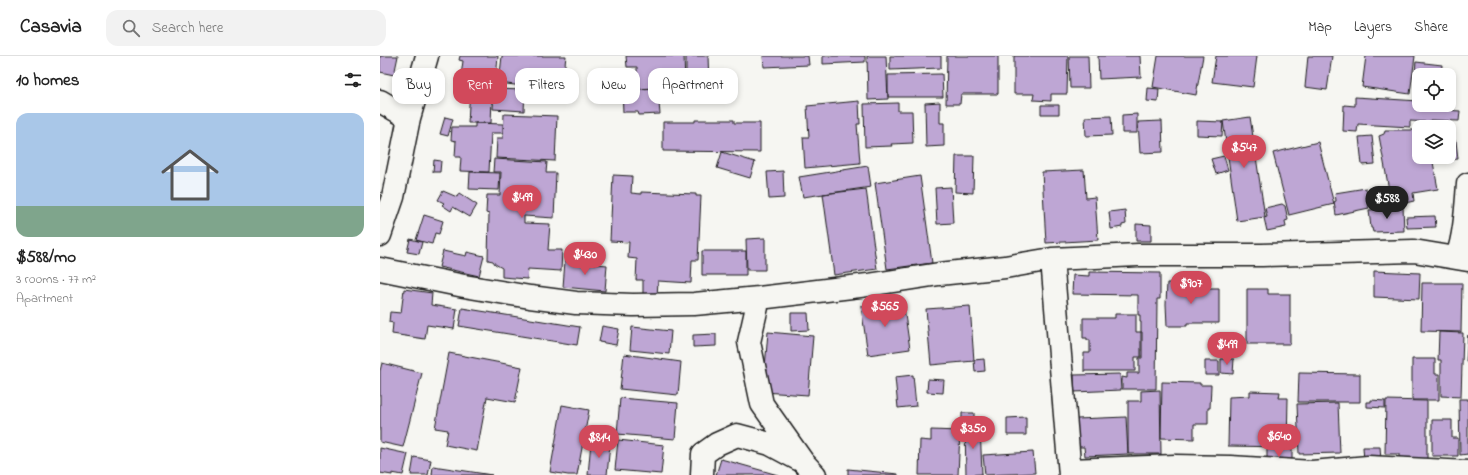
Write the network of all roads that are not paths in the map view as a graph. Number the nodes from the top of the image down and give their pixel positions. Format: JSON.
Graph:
{"nodes":[{"id":1,"x":427,"y":56,"type":"edge"},
{"id":2,"x":380,"y":101,"type":"edge"},
{"id":3,"x":409,"y":118,"type":"junction"},
{"id":4,"x":1468,"y":184,"type":"edge"},
{"id":5,"x":380,"y":235,"type":"edge"},
{"id":6,"x":1052,"y":259,"type":"junction"},
{"id":7,"x":1462,"y":259,"type":"edge"},
{"id":8,"x":380,"y":269,"type":"edge"},
{"id":9,"x":759,"y":298,"type":"junction"},
{"id":10,"x":809,"y":468,"type":"edge"},
{"id":11,"x":1468,"y":472,"type":"edge"},
{"id":12,"x":1070,"y":473,"type":"edge"},
{"id":13,"x":702,"y":475,"type":"edge"}],
"edges":[{"from":1,"to":3,"type":"street"},
{"from":2,"to":3,"type":"street"},
{"from":3,"to":5,"type":"street"},
{"from":4,"to":7,"type":"street"},
{"from":6,"to":7,"type":"street"},
{"from":6,"to":9,"type":"street"},
{"from":6,"to":12,"type":"street"},
{"from":8,"to":9,"type":"street"},
{"from":9,"to":10,"type":"street"},
{"from":10,"to":13,"type":"street"},
{"from":11,"to":12,"type":"street"}]}
